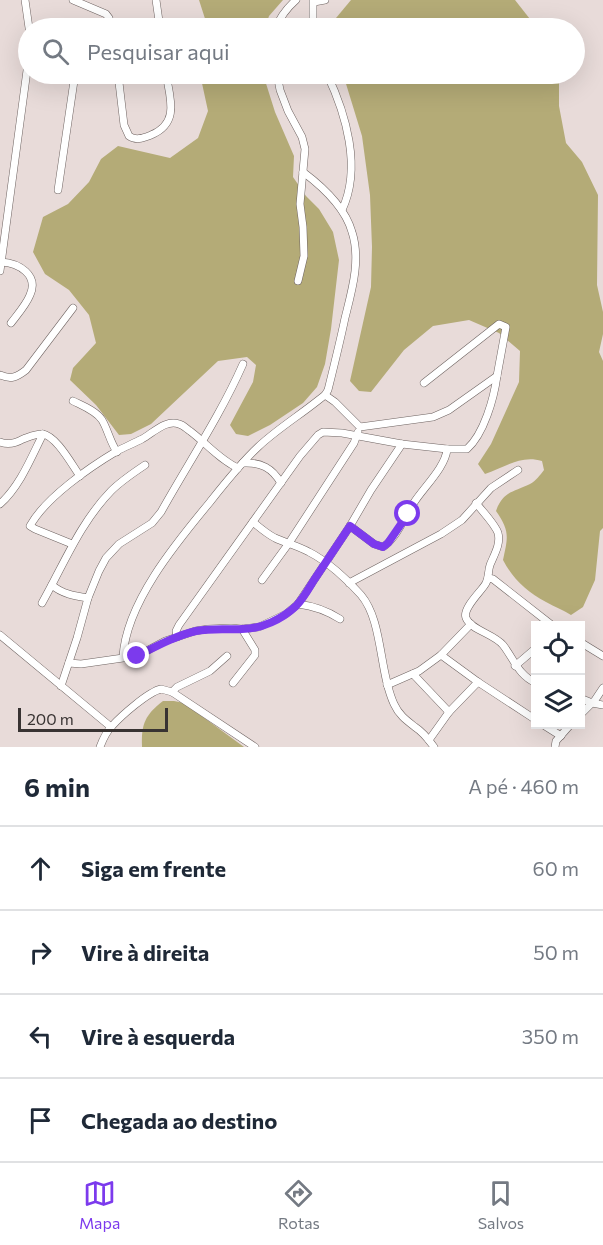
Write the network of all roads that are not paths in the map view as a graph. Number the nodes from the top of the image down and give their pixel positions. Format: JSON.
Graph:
{"nodes":[{"id":1,"x":25,"y":0,"type":"edge"},
{"id":2,"x":73,"y":0,"type":"edge"},
{"id":3,"x":156,"y":0,"type":"edge"},
{"id":4,"x":296,"y":0,"type":"edge"},
{"id":5,"x":325,"y":0,"type":"edge"},
{"id":6,"x":313,"y":1,"type":"edge"},
{"id":7,"x":28,"y":18,"type":"edge"},
{"id":8,"x":109,"y":18,"type":"edge"},
{"id":9,"x":159,"y":18,"type":"edge"},
{"id":10,"x":281,"y":18,"type":"edge"},
{"id":11,"x":313,"y":18,"type":"edge"},
{"id":12,"x":25,"y":84,"type":"edge"},
{"id":13,"x":74,"y":84,"type":"edge"},
{"id":14,"x":119,"y":84,"type":"edge"},
{"id":15,"x":167,"y":84,"type":"edge"},
{"id":16,"x":279,"y":84,"type":"edge"},
{"id":17,"x":331,"y":84,"type":"edge"},
{"id":18,"x":303,"y":172,"type":"junction"},
{"id":19,"x":58,"y":190,"type":"dead end"},
{"id":20,"x":342,"y":210,"type":"junction"},
{"id":21,"x":2,"y":237,"type":"edge"},
{"id":22,"x":1,"y":257,"type":"edge"},
{"id":23,"x":0,"y":271,"type":"edge"},
{"id":24,"x":298,"y":281,"type":"dead end"},
{"id":25,"x":73,"y":308,"type":"dead end"},
{"id":26,"x":11,"y":323,"type":"dead end"},
{"id":27,"x":243,"y":364,"type":"dead end"},
{"id":28,"x":0,"y":375,"type":"edge"},
{"id":29,"x":498,"y":376,"type":"junction"},
{"id":30,"x":424,"y":382,"type":"dead end"},
{"id":31,"x":325,"y":395,"type":"junction"},
{"id":32,"x":74,"y":401,"type":"dead end"},
{"id":33,"x":360,"y":427,"type":"junction"},
{"id":34,"x":43,"y":434,"type":"junction"},
{"id":35,"x":356,"y":436,"type":"junction"},
{"id":36,"x":203,"y":441,"type":"junction"},
{"id":37,"x":0,"y":442,"type":"edge"},
{"id":38,"x":402,"y":444,"type":"junction"},
{"id":39,"x":447,"y":449,"type":"junction"},
{"id":40,"x":117,"y":452,"type":"junction"},
{"id":41,"x":145,"y":465,"type":"dead end"},
{"id":42,"x":240,"y":465,"type":"junction"},
{"id":43,"x":518,"y":470,"type":"dead end"},
{"id":44,"x":80,"y":476,"type":"junction"},
{"id":45,"x":281,"y":483,"type":"junction"},
{"id":46,"x":476,"y":503,"type":"junction"},
{"id":47,"x":0,"y":504,"type":"edge"},
{"id":48,"x":253,"y":522,"type":"junction"},
{"id":49,"x":350,"y":526,"type":"junction"},
{"id":50,"x":288,"y":543,"type":"junction"},
{"id":51,"x":72,"y":544,"type":"junction"},
{"id":52,"x":326,"y":562,"type":"junction"},
{"id":53,"x":488,"y":578,"type":"junction"},
{"id":54,"x":262,"y":580,"type":"dead end"},
{"id":55,"x":349,"y":583,"type":"junction"},
{"id":56,"x":52,"y":585,"type":"junction"},
{"id":57,"x":88,"y":598,"type":"junction"},
{"id":58,"x":42,"y":603,"type":"dead end"},
{"id":59,"x":298,"y":604,"type":"junction"},
{"id":60,"x":340,"y":620,"type":"dead end"},
{"id":61,"x":547,"y":621,"type":"edge"},
{"id":62,"x":471,"y":624,"type":"junction"},
{"id":63,"x":242,"y":629,"type":"junction"},
{"id":64,"x":0,"y":635,"type":"edge"},
{"id":65,"x":177,"y":637,"type":"junction"},
{"id":66,"x":585,"y":645,"type":"edge"},
{"id":67,"x":531,"y":652,"type":"edge"},
{"id":68,"x":441,"y":655,"type":"junction"},
{"id":69,"x":227,"y":656,"type":"dead end"},
{"id":70,"x":603,"y":656,"type":"edge"},
{"id":71,"x":123,"y":657,"type":"junction"},
{"id":72,"x":69,"y":663,"type":"junction"},
{"id":73,"x":515,"y":666,"type":"junction"},
{"id":74,"x":413,"y":674,"type":"junction"},
{"id":75,"x":531,"y":680,"type":"edge"},
{"id":76,"x":478,"y":682,"type":"junction"},
{"id":77,"x":232,"y":683,"type":"dead end"},
{"id":78,"x":61,"y":686,"type":"junction"},
{"id":79,"x":387,"y":686,"type":"junction"},
{"id":80,"x":603,"y":688,"type":"edge"},
{"id":81,"x":172,"y":692,"type":"junction"},
{"id":82,"x":585,"y":700,"type":"edge"},
{"id":83,"x":592,"y":703,"type":"junction"},
{"id":84,"x":603,"y":705,"type":"edge"},
{"id":85,"x":585,"y":710,"type":"edge"},
{"id":86,"x":449,"y":712,"type":"junction"},
{"id":87,"x":531,"y":717,"type":"edge"},
{"id":88,"x":111,"y":727,"type":"junction"},
{"id":89,"x":550,"y":729,"type":"edge"},
{"id":90,"x":567,"y":729,"type":"edge"},
{"id":91,"x":561,"y":736,"type":"junction"},
{"id":92,"x":429,"y":740,"type":"junction"},
{"id":93,"x":100,"y":747,"type":"edge"},
{"id":94,"x":255,"y":747,"type":"edge"},
{"id":95,"x":434,"y":747,"type":"edge"},
{"id":96,"x":555,"y":747,"type":"edge"}],
"edges":[{"from":1,"to":7,"type":"street"},
{"from":2,"to":8,"type":"street"},
{"from":3,"to":9,"type":"street"},
{"from":4,"to":10,"type":"street"},
{"from":5,"to":6,"type":"street"},
{"from":6,"to":11,"type":"street"},
{"from":12,"to":21,"type":"street"},
{"from":13,"to":19,"type":"street"},
{"from":14,"to":15,"type":"street"},
{"from":16,"to":18,"type":"street"},
{"from":17,"to":20,"type":"street"},
{"from":18,"to":20,"type":"street"},
{"from":18,"to":24,"type":"street"},
{"from":20,"to":31,"type":"street"},
{"from":21,"to":22,"type":"street"},
{"from":22,"to":23,"type":"street"},
{"from":22,"to":26,"type":"street"},
{"from":25,"to":28,"type":"street"},
{"from":27,"to":36,"type":"street"},
{"from":29,"to":30,"type":"street"},
{"from":29,"to":33,"type":"street"},
{"from":29,"to":39,"type":"street"},
{"from":31,"to":33,"type":"street"},
{"from":31,"to":42,"type":"street"},
{"from":32,"to":40,"type":"street"},
{"from":33,"to":35,"type":"street"},
{"from":34,"to":37,"type":"street"},
{"from":34,"to":44,"type":"street"},
{"from":34,"to":47,"type":"street"},
{"from":35,"to":38,"type":"street"},
{"from":35,"to":45,"type":"street"},
{"from":35,"to":50,"type":"street"},
{"from":36,"to":40,"type":"street"},
{"from":36,"to":42,"type":"street"},
{"from":36,"to":57,"type":"street"},
{"from":38,"to":39,"type":"street"},
{"from":38,"to":49,"type":"street"},
{"from":39,"to":49,"type":"street"},
{"from":40,"to":44,"type":"street"},
{"from":41,"to":51,"type":"street"},
{"from":42,"to":45,"type":"street"},
{"from":42,"to":71,"type":"street"},
{"from":43,"to":46,"type":"street"},
{"from":44,"to":51,"type":"street"},
{"from":45,"to":48,"type":"street"},
{"from":46,"to":53,"type":"street"},
{"from":46,"to":55,"type":"street"},
{"from":48,"to":50,"type":"street"},
{"from":48,"to":65,"type":"street"},
{"from":49,"to":52,"type":"street"},
{"from":50,"to":52,"type":"street"},
{"from":50,"to":54,"type":"street"},
{"from":51,"to":56,"type":"street"},
{"from":52,"to":55,"type":"street"},
{"from":52,"to":59,"type":"street"},
{"from":53,"to":61,"type":"street"},
{"from":53,"to":62,"type":"street"},
{"from":55,"to":79,"type":"street"},
{"from":56,"to":57,"type":"street"},
{"from":56,"to":58,"type":"street"},
{"from":57,"to":72,"type":"street"},
{"from":59,"to":60,"type":"street"},
{"from":59,"to":63,"type":"street"},
{"from":62,"to":68,"type":"street"},
{"from":62,"to":73,"type":"street"},
{"from":63,"to":65,"type":"street"},
{"from":63,"to":77,"type":"street"},
{"from":64,"to":78,"type":"street"},
{"from":65,"to":71,"type":"street"},
{"from":66,"to":70,"type":"street"},
{"from":67,"to":73,"type":"street"},
{"from":68,"to":74,"type":"street"},
{"from":68,"to":76,"type":"street"},
{"from":69,"to":81,"type":"street"},
{"from":71,"to":72,"type":"street"},
{"from":72,"to":78,"type":"street"},
{"from":73,"to":75,"type":"street"},
{"from":74,"to":79,"type":"street"},
{"from":74,"to":86,"type":"street"},
{"from":76,"to":86,"type":"street"},
{"from":76,"to":87,"type":"street"},
{"from":78,"to":88,"type":"street"},
{"from":79,"to":92,"type":"street"},
{"from":80,"to":83,"type":"street"},
{"from":81,"to":88,"type":"street"},
{"from":81,"to":94,"type":"street"},
{"from":82,"to":83,"type":"street"},
{"from":83,"to":84,"type":"street"},
{"from":83,"to":85,"type":"street"},
{"from":86,"to":92,"type":"street"},
{"from":88,"to":93,"type":"street"},
{"from":89,"to":91,"type":"street"},
{"from":90,"to":91,"type":"street"},
{"from":91,"to":96,"type":"street"},
{"from":92,"to":95,"type":"street"}]}
